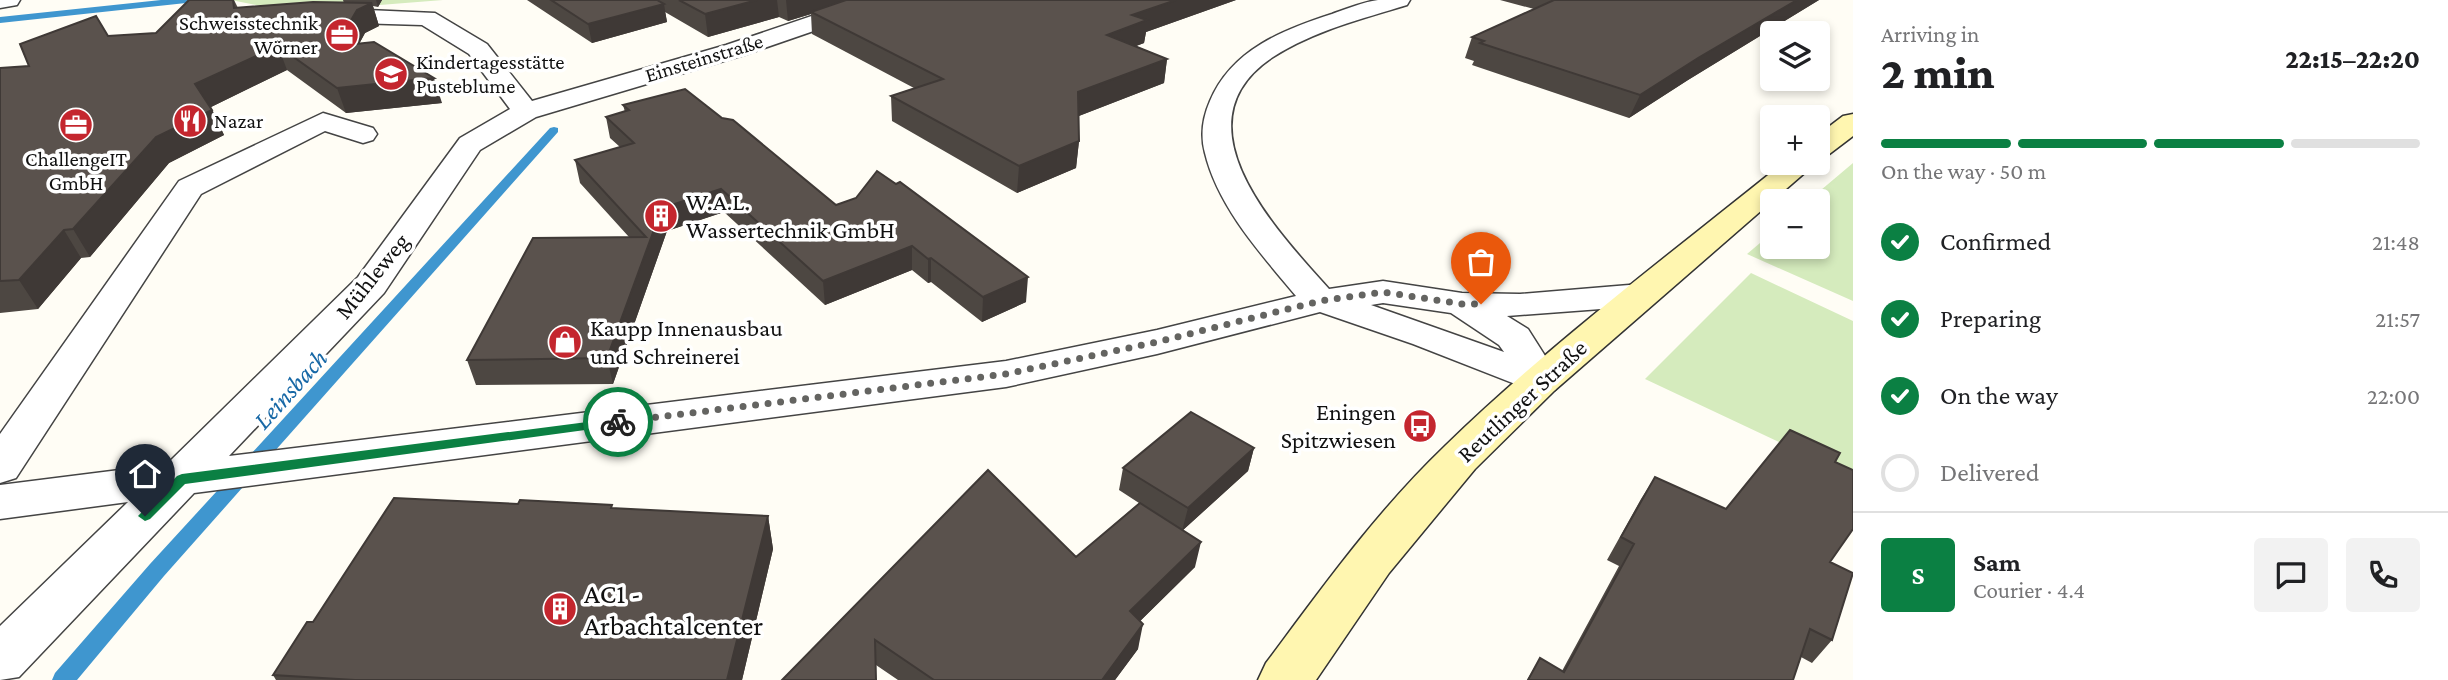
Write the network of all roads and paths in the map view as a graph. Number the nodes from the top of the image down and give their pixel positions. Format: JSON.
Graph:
{"nodes":[{"id":1,"x":9,"y":0,"type":"edge"},
{"id":2,"x":881,"y":0,"type":"edge"},
{"id":3,"x":1399,"y":0,"type":"edge"},
{"id":4,"x":0,"y":1,"type":"edge"},
{"id":5,"x":299,"y":15,"type":"edge"},
{"id":6,"x":526,"y":111,"type":"junction"},
{"id":7,"x":1853,"y":122,"type":"edge"},
{"id":8,"x":363,"y":134,"type":"dead end"},
{"id":9,"x":1830,"y":140,"type":"edge"},
{"id":10,"x":1786,"y":175,"type":"edge"},
{"id":11,"x":1641,"y":295,"type":"junction"},
{"id":12,"x":1320,"y":301,"type":"junction"},
{"id":13,"x":1462,"y":304,"type":"junction"},
{"id":14,"x":1541,"y":381,"type":"junction"},
{"id":15,"x":0,"y":467,"type":"edge"},
{"id":16,"x":182,"y":479,"type":"junction"},
{"id":17,"x":0,"y":502,"type":"edge"},
{"id":18,"x":0,"y":661,"type":"edge"},
{"id":19,"x":1284,"y":680,"type":"edge"}],
"edges":[{"from":1,"to":4,"type":"street"},
{"from":2,"to":6,"type":"street","name":"Einsteinstraße"},
{"from":3,"to":12,"type":"street"},
{"from":5,"to":6,"type":"street"},
{"from":6,"to":16,"type":"street","name":"Mühleweg"},
{"from":7,"to":9,"type":"main road"},
{"from":8,"to":15,"type":"street"},
{"from":10,"to":11,"type":"main road","name":"Reutlinger Straße"},
{"from":11,"to":13,"type":"street"},
{"from":11,"to":14,"type":"main road","name":"Reutlinger Straße"},
{"from":12,"to":13,"type":"street"},
{"from":12,"to":14,"type":"street"},
{"from":12,"to":16,"type":"street"},
{"from":13,"to":14,"type":"street"},
{"from":14,"to":19,"type":"main road","name":"Reutlinger Straße"},
{"from":16,"to":17,"type":"street"},
{"from":16,"to":18,"type":"street","name":"Mühleweg"}]}
